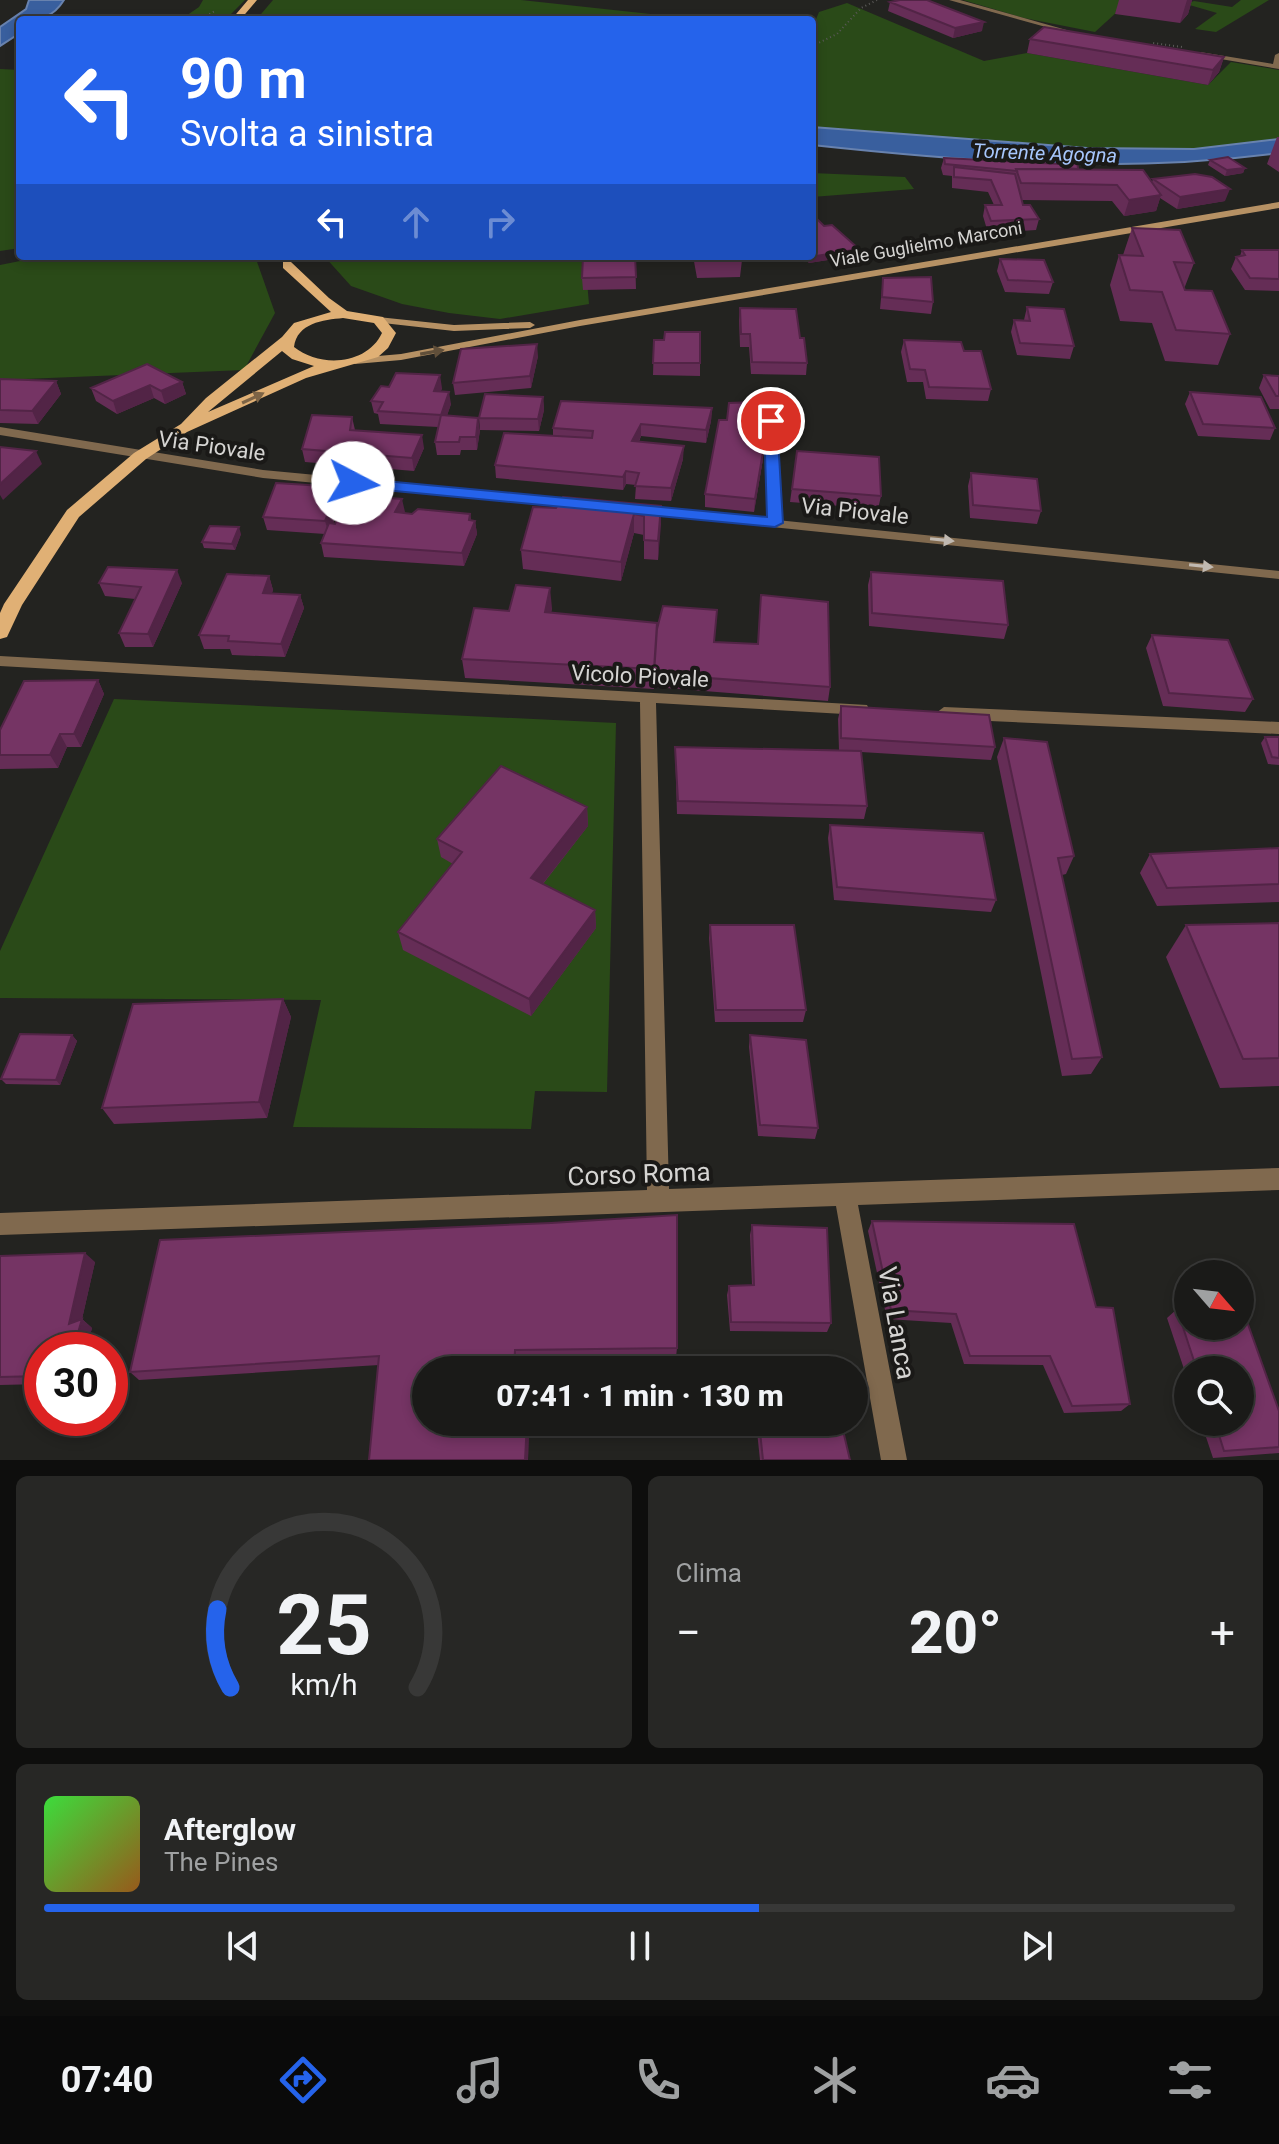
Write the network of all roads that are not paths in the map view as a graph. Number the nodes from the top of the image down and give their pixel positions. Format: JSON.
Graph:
{"nodes":[{"id":1,"x":253,"y":0,"type":"edge"},
{"id":2,"x":952,"y":0,"type":"edge"},
{"id":3,"x":239,"y":16,"type":"edge"},
{"id":4,"x":1082,"y":34,"type":"edge"},
{"id":5,"x":1267,"y":52,"type":"dead end"},
{"id":6,"x":1279,"y":52,"type":"edge"},
{"id":7,"x":1198,"y":53,"type":"edge"},
{"id":8,"x":1255,"y":55,"type":"dead end"},
{"id":9,"x":1229,"y":59,"type":"junction"},
{"id":10,"x":1279,"y":67,"type":"edge"},
{"id":11,"x":1279,"y":205,"type":"edge"},
{"id":12,"x":284,"y":260,"type":"edge"},
{"id":13,"x":343,"y":314,"type":"junction"},
{"id":14,"x":378,"y":320,"type":"junction"},
{"id":15,"x":580,"y":323,"type":"junction"},
{"id":16,"x":303,"y":324,"type":"junction"},
{"id":17,"x":286,"y":340,"type":"junction"},
{"id":18,"x":355,"y":361,"type":"junction"},
{"id":19,"x":337,"y":364,"type":"junction"},
{"id":20,"x":771,"y":421,"type":"dead end"},
{"id":21,"x":182,"y":429,"type":"junction"},
{"id":22,"x":0,"y":431,"type":"edge"},
{"id":23,"x":140,"y":456,"type":"junction"},
{"id":24,"x":589,"y":505,"type":"edge"},
{"id":25,"x":620,"y":508,"type":"edge"},
{"id":26,"x":775,"y":523,"type":"junction"},
{"id":27,"x":1279,"y":575,"type":"edge"},
{"id":28,"x":0,"y":633,"type":"edge"},
{"id":29,"x":0,"y":661,"type":"edge"},
{"id":30,"x":648,"y":699,"type":"junction"},
{"id":31,"x":885,"y":710,"type":"edge"},
{"id":32,"x":932,"y":712,"type":"edge"},
{"id":33,"x":1279,"y":728,"type":"edge"},
{"id":34,"x":1279,"y":1179,"type":"edge"},
{"id":35,"x":845,"y":1195,"type":"junction"},
{"id":36,"x":658,"y":1200,"type":"junction"},
{"id":37,"x":0,"y":1224,"type":"edge"},
{"id":38,"x":894,"y":1460,"type":"edge"}],
"edges":[{"from":1,"to":3,"type":"main road"},
{"from":2,"to":4,"type":"street"},
{"from":5,"to":6,"type":"street"},
{"from":6,"to":10,"type":"street"},
{"from":7,"to":9,"type":"street"},
{"from":8,"to":9,"type":"street"},
{"from":9,"to":10,"type":"street"},
{"from":11,"to":15,"type":"main road","name":"Viale Guglielmo Marconi"},
{"from":12,"to":13,"type":"main road"},
{"from":12,"to":16,"type":"main road"},
{"from":13,"to":14,"type":"main road"},
{"from":13,"to":16,"type":"main road"},
{"from":14,"to":15,"type":"main road","name":"Viale Guglielmo Marconi"},
{"from":14,"to":18,"type":"main road"},
{"from":18,"to":15,"type":"main road","name":"Viale Guglielmo Marconi","one_way":true},
{"from":16,"to":17,"type":"main road"},
{"from":17,"to":19,"type":"main road"},
{"from":17,"to":21,"type":"main road"},
{"from":18,"to":19,"type":"main road"},
{"from":21,"to":19,"type":"main road","one_way":true},
{"from":20,"to":26,"type":"street"},
{"from":21,"to":23,"type":"main road"},
{"from":22,"to":23,"type":"street","name":"Via Piovale"},
{"from":23,"to":24,"type":"street","name":"Via Piovale"},
{"from":23,"to":28,"type":"main road"},
{"from":25,"to":26,"type":"street","name":"Via Piovale"},
{"from":26,"to":27,"type":"street","name":"Via Piovale","one_way":true},
{"from":29,"to":30,"type":"street","name":"Vicolo Piovale"},
{"from":30,"to":31,"type":"street","name":"Vicolo Piovale"},
{"from":30,"to":36,"type":"street"},
{"from":32,"to":33,"type":"street"},
{"from":34,"to":35,"type":"street","name":"Corso Roma"},
{"from":35,"to":36,"type":"street","name":"Corso Roma"},
{"from":35,"to":38,"type":"street","name":"Via Lanca"},
{"from":36,"to":37,"type":"street","name":"Corso Roma"}]}
